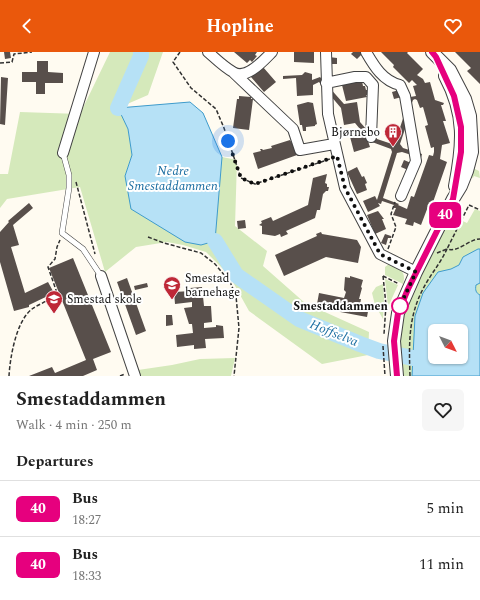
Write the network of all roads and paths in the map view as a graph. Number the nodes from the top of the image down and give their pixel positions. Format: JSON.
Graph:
{"nodes":[{"id":1,"x":32,"y":52,"type":"edge"},
{"id":2,"x":94,"y":52,"type":"edge"},
{"id":3,"x":180,"y":52,"type":"edge"},
{"id":4,"x":208,"y":52,"type":"edge"},
{"id":5,"x":272,"y":52,"type":"edge"},
{"id":6,"x":326,"y":52,"type":"edge"},
{"id":7,"x":366,"y":52,"type":"edge"},
{"id":8,"x":434,"y":54,"type":"edge"},
{"id":9,"x":0,"y":63,"type":"edge"},
{"id":10,"x":234,"y":74,"type":"junction"},
{"id":11,"x":326,"y":83,"type":"junction"},
{"id":12,"x":391,"y":83,"type":"junction"},
{"id":13,"x":373,"y":85,"type":"junction"},
{"id":14,"x":371,"y":137,"type":"dead end"},
{"id":15,"x":334,"y":144,"type":"junction"},
{"id":16,"x":63,"y":153,"type":"joint"},
{"id":17,"x":337,"y":156,"type":"junction"},
{"id":18,"x":76,"y":180,"type":"dead end"},
{"id":19,"x":401,"y":196,"type":"joint"},
{"id":20,"x":480,"y":210,"type":"edge"},
{"id":21,"x":64,"y":236,"type":"junction"},
{"id":22,"x":148,"y":237,"type":"dead end"},
{"id":23,"x":480,"y":239,"type":"edge"},
{"id":24,"x":447,"y":249,"type":"junction"},
{"id":25,"x":436,"y":253,"type":"dead end"},
{"id":26,"x":385,"y":257,"type":"junction"},
{"id":27,"x":416,"y":272,"type":"junction"},
{"id":28,"x":101,"y":276,"type":"junction"},
{"id":29,"x":401,"y":285,"type":"dead end"},
{"id":30,"x":384,"y":337,"type":"dead end"},
{"id":31,"x":383,"y":342,"type":"dead end"},
{"id":32,"x":389,"y":347,"type":"junction"},
{"id":33,"x":9,"y":376,"type":"edge"},
{"id":34,"x":135,"y":376,"type":"edge"},
{"id":35,"x":234,"y":376,"type":"edge"},
{"id":36,"x":385,"y":376,"type":"edge"},
{"id":37,"x":397,"y":376,"type":"edge"},
{"id":38,"x":410,"y":376,"type":"edge"}],
"edges":[{"from":1,"to":9,"type":"path"},
{"from":2,"to":16,"type":"street"},
{"from":3,"to":17,"type":"path"},
{"from":4,"to":10,"type":"street"},
{"from":5,"to":10,"type":"street"},
{"from":6,"to":11,"type":"street"},
{"from":7,"to":12,"type":"street"},
{"from":8,"to":27,"type":"street"},
{"from":10,"to":15,"type":"street"},
{"from":11,"to":13,"type":"street"},
{"from":11,"to":15,"type":"street"},
{"from":12,"to":13,"type":"street"},
{"from":12,"to":19,"type":"street"},
{"from":13,"to":14,"type":"street"},
{"from":15,"to":17,"type":"street"},
{"from":16,"to":21,"type":"lane"},
{"from":17,"to":26,"type":"street"},
{"from":18,"to":28,"type":"path"},
{"from":19,"to":26,"type":"path"},
{"from":20,"to":24,"type":"path"},
{"from":21,"to":28,"type":"lane"},
{"from":21,"to":33,"type":"path"},
{"from":22,"to":35,"type":"path"},
{"from":23,"to":24,"type":"path"},
{"from":24,"to":25,"type":"path"},
{"from":24,"to":38,"type":"path"},
{"from":26,"to":27,"type":"street"},
{"from":27,"to":32,"type":"street"},
{"from":28,"to":34,"type":"street"},
{"from":29,"to":30,"type":"path"},
{"from":31,"to":32,"type":"path"},
{"from":32,"to":36,"type":"path"},
{"from":32,"to":37,"type":"street"}]}
